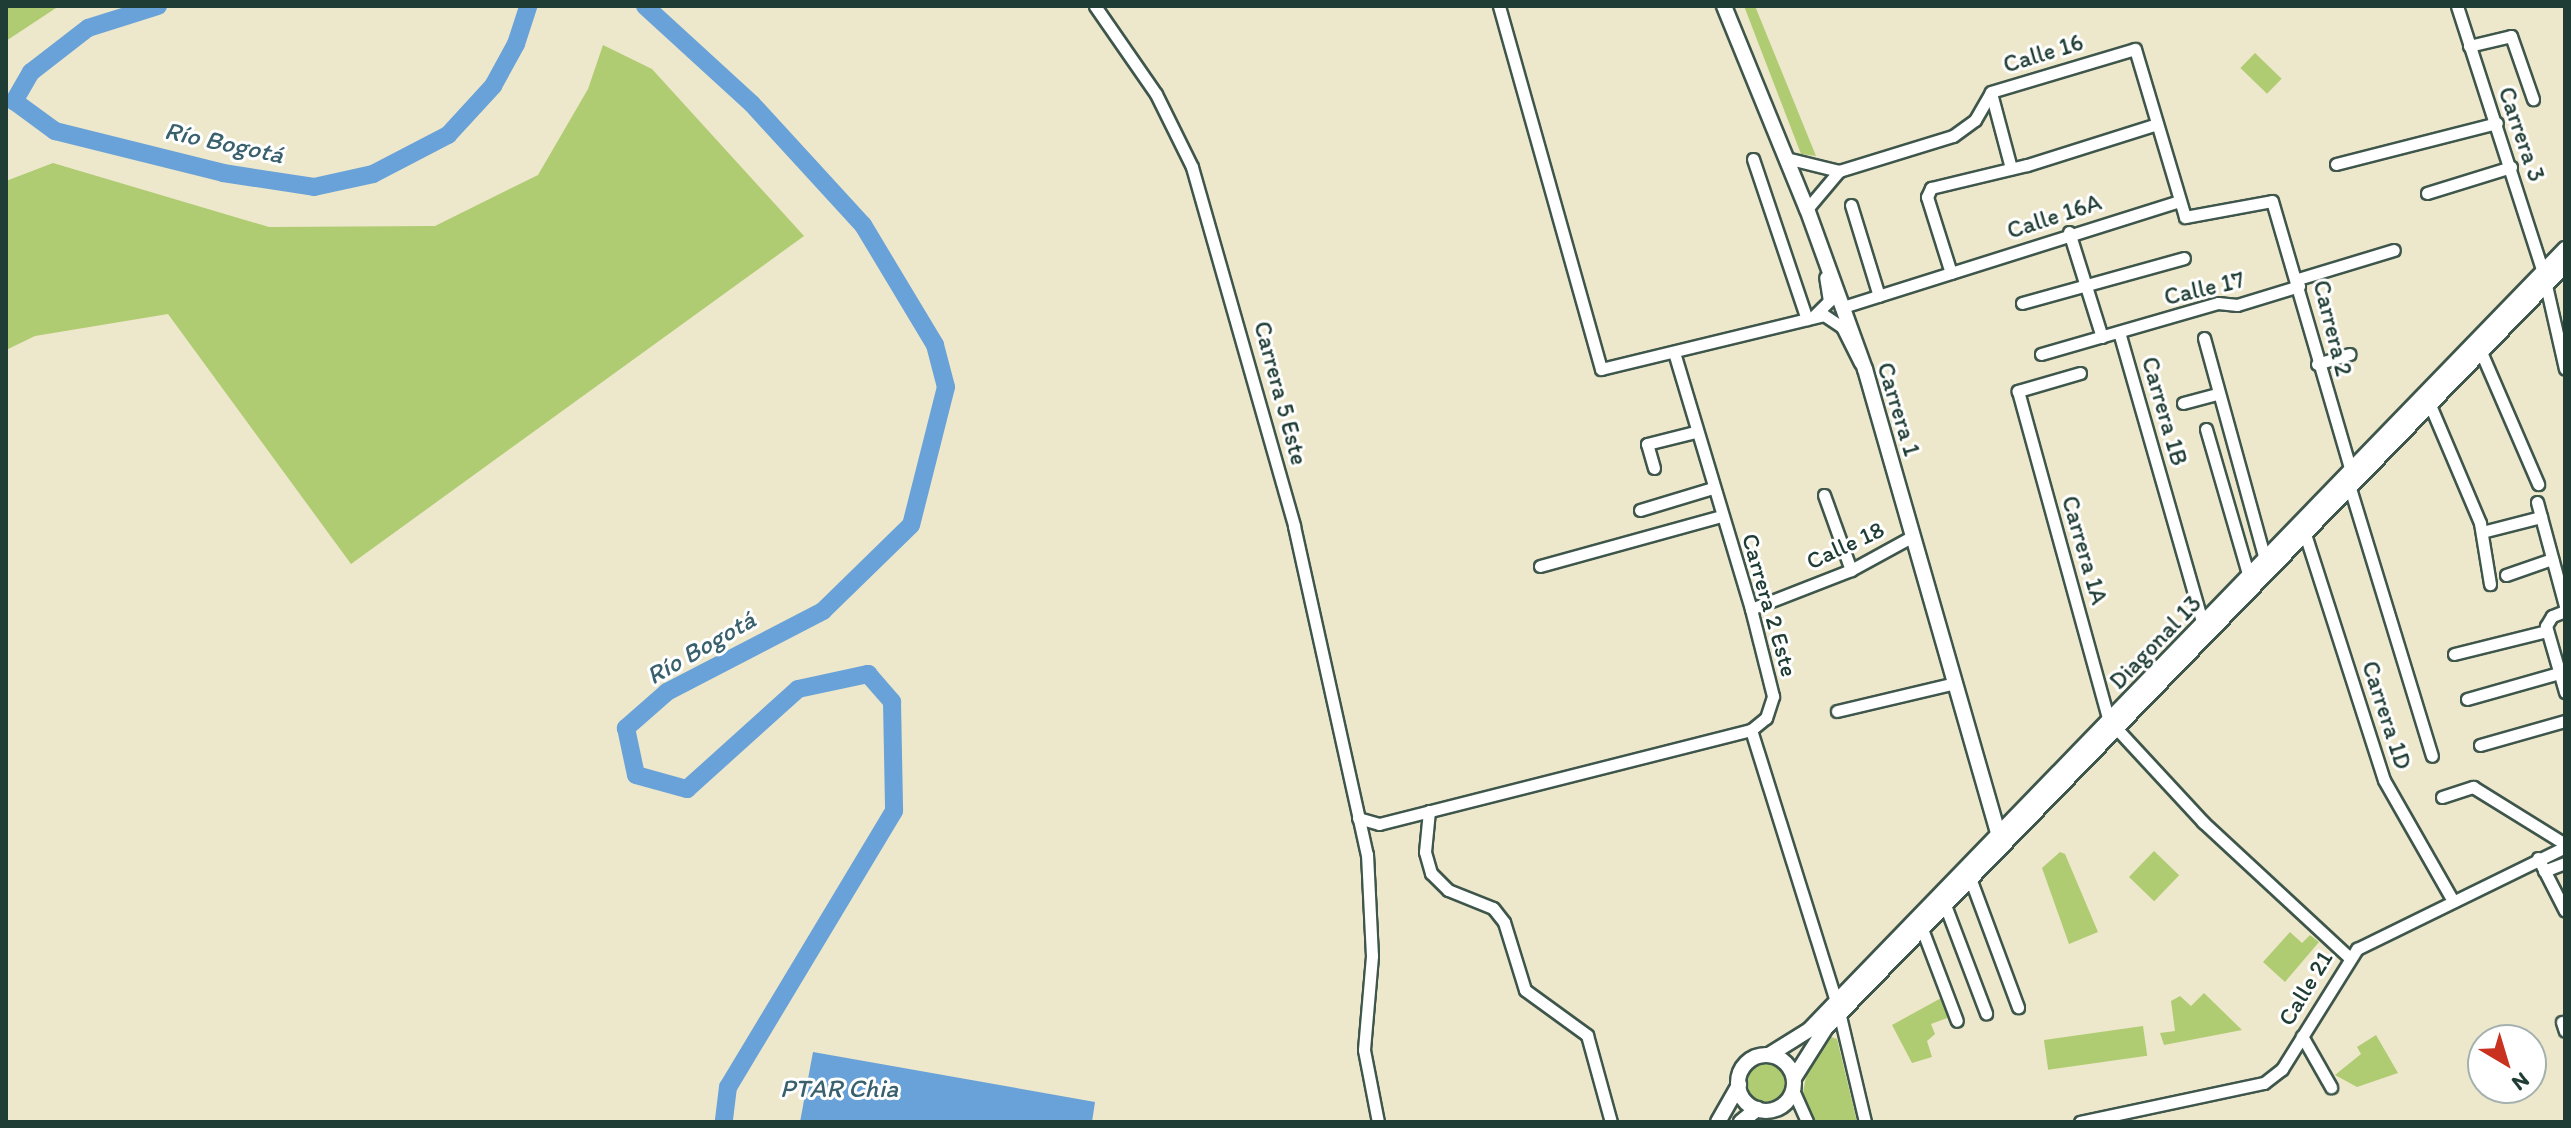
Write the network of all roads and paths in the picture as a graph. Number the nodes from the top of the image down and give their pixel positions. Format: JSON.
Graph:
{"nodes":[{"id":1,"x":1095,"y":6,"type":"edge"},
{"id":2,"x":1499,"y":6,"type":"edge"},
{"id":3,"x":1724,"y":6,"type":"edge"},
{"id":4,"x":2457,"y":6,"type":"edge"},
{"id":5,"x":2469,"y":46,"type":"junction"},
{"id":6,"x":1991,"y":92,"type":"junction"},
{"id":7,"x":2533,"y":99,"type":"dead end"},
{"id":8,"x":2497,"y":123,"type":"junction"},
{"id":9,"x":2157,"y":124,"type":"junction"},
{"id":10,"x":1786,"y":158,"type":"junction"},
{"id":11,"x":1753,"y":159,"type":"dead end"},
{"id":12,"x":2336,"y":164,"type":"dead end"},
{"id":13,"x":2511,"y":167,"type":"junction"},
{"id":14,"x":2011,"y":168,"type":"junction"},
{"id":15,"x":1839,"y":171,"type":"junction"},
{"id":16,"x":2427,"y":193,"type":"dead end"},
{"id":17,"x":2179,"y":201,"type":"junction"},
{"id":18,"x":1851,"y":205,"type":"dead end"},
{"id":19,"x":1807,"y":209,"type":"junction"},
{"id":20,"x":2069,"y":232,"type":"junction"},
{"id":21,"x":2565,"y":249,"type":"edge"},
{"id":22,"x":2394,"y":250,"type":"dead end"},
{"id":23,"x":2184,"y":258,"type":"dead end"},
{"id":24,"x":1828,"y":263,"type":"junction"},
{"id":25,"x":2565,"y":265,"type":"edge"},
{"id":26,"x":1951,"y":273,"type":"junction"},
{"id":27,"x":2544,"y":278,"type":"junction"},
{"id":28,"x":2298,"y":282,"type":"junction"},
{"id":29,"x":2085,"y":286,"type":"junction"},
{"id":30,"x":1879,"y":296,"type":"junction"},
{"id":31,"x":2022,"y":303,"type":"dead end"},
{"id":32,"x":1843,"y":307,"type":"junction"},
{"id":33,"x":1810,"y":318,"type":"junction"},
{"id":34,"x":2119,"y":332,"type":"junction"},
{"id":35,"x":2102,"y":337,"type":"junction"},
{"id":36,"x":2204,"y":338,"type":"dead end"},
{"id":37,"x":1674,"y":352,"type":"junction"},
{"id":38,"x":2481,"y":352,"type":"junction"},
{"id":39,"x":2041,"y":354,"type":"dead end"},
{"id":40,"x":2349,"y":354,"type":"dead end"},
{"id":41,"x":2317,"y":364,"type":"junction"},
{"id":42,"x":1865,"y":369,"type":"junction"},
{"id":43,"x":2565,"y":369,"type":"edge"},
{"id":44,"x":2080,"y":373,"type":"dead end"},
{"id":45,"x":2217,"y":394,"type":"junction"},
{"id":46,"x":2183,"y":403,"type":"dead end"},
{"id":47,"x":2430,"y":405,"type":"junction"},
{"id":48,"x":2206,"y":429,"type":"dead end"},
{"id":49,"x":1695,"y":432,"type":"junction"},
{"id":50,"x":1654,"y":468,"type":"dead end"},
{"id":51,"x":2351,"y":471,"type":"junction"},
{"id":52,"x":2538,"y":484,"type":"dead end"},
{"id":53,"x":1713,"y":488,"type":"junction"},
{"id":54,"x":2350,"y":488,"type":"junction"},
{"id":55,"x":1824,"y":495,"type":"dead end"},
{"id":56,"x":2537,"y":502,"type":"dead end"},
{"id":57,"x":1640,"y":510,"type":"dead end"},
{"id":58,"x":1722,"y":516,"type":"junction"},
{"id":59,"x":2541,"y":517,"type":"junction"},
{"id":60,"x":2486,"y":531,"type":"dead end"},
{"id":61,"x":2305,"y":534,"type":"junction"},
{"id":62,"x":1913,"y":536,"type":"junction"},
{"id":63,"x":2552,"y":559,"type":"junction"},
{"id":64,"x":2265,"y":560,"type":"junction"},
{"id":65,"x":1540,"y":566,"type":"dead end"},
{"id":66,"x":1851,"y":570,"type":"junction"},
{"id":67,"x":2506,"y":575,"type":"dead end"},
{"id":68,"x":2249,"y":577,"type":"junction"},
{"id":69,"x":2490,"y":584,"type":"dead end"},
{"id":70,"x":2565,"y":608,"type":"edge"},
{"id":71,"x":1751,"y":609,"type":"junction"},
{"id":72,"x":2203,"y":624,"type":"junction"},
{"id":73,"x":2547,"y":631,"type":"junction"},
{"id":74,"x":2454,"y":654,"type":"dead end"},
{"id":75,"x":2559,"y":673,"type":"junction"},
{"id":76,"x":1955,"y":683,"type":"junction"},
{"id":77,"x":2565,"y":692,"type":"edge"},
{"id":78,"x":2467,"y":699,"type":"dead end"},
{"id":79,"x":1837,"y":711,"type":"dead end"},
{"id":80,"x":2565,"y":721,"type":"edge"},
{"id":81,"x":2113,"y":725,"type":"junction"},
{"id":82,"x":1751,"y":730,"type":"junction"},
{"id":83,"x":2480,"y":745,"type":"dead end"},
{"id":84,"x":2432,"y":756,"type":"dead end"},
{"id":85,"x":2442,"y":797,"type":"dead end"},
{"id":86,"x":1429,"y":811,"type":"junction"},
{"id":87,"x":1358,"y":818,"type":"junction"},
{"id":88,"x":1379,"y":824,"type":"junction"},
{"id":89,"x":1365,"y":842,"type":"junction"},
{"id":90,"x":1999,"y":842,"type":"junction"},
{"id":91,"x":2565,"y":846,"type":"edge"},
{"id":92,"x":2538,"y":858,"type":"junction"},
{"id":93,"x":2565,"y":863,"type":"edge"},
{"id":94,"x":2544,"y":871,"type":"junction"},
{"id":95,"x":1970,"y":878,"type":"junction"},
{"id":96,"x":2452,"y":899,"type":"junction"},
{"id":97,"x":1945,"y":905,"type":"junction"},
{"id":98,"x":2565,"y":911,"type":"edge"},
{"id":99,"x":1922,"y":929,"type":"junction"},
{"id":100,"x":2349,"y":957,"type":"junction"},
{"id":101,"x":2018,"y":1007,"type":"dead end"},
{"id":102,"x":1838,"y":1008,"type":"junction"},
{"id":103,"x":1986,"y":1013,"type":"dead end"},
{"id":104,"x":1957,"y":1021,"type":"dead end"},
{"id":105,"x":2302,"y":1036,"type":"junction"},
{"id":106,"x":1769,"y":1055,"type":"junction"},
{"id":107,"x":1794,"y":1084,"type":"junction"},
{"id":108,"x":1739,"y":1085,"type":"junction"},
{"id":109,"x":2331,"y":1087,"type":"dead end"},
{"id":110,"x":1757,"y":1109,"type":"junction"},
{"id":111,"x":1378,"y":1122,"type":"edge"},
{"id":112,"x":1611,"y":1122,"type":"edge"},
{"id":113,"x":1718,"y":1122,"type":"edge"},
{"id":114,"x":1741,"y":1122,"type":"edge"},
{"id":115,"x":1807,"y":1122,"type":"edge"},
{"id":116,"x":1865,"y":1122,"type":"edge"},
{"id":117,"x":2080,"y":1122,"type":"edge"}],
"edges":[{"from":1,"to":87,"type":"street","name":"Carrera 5 Este"},
{"from":2,"to":37,"type":"street"},
{"from":3,"to":10,"type":"main road","name":"Carrera 1"},
{"from":4,"to":5,"type":"street","name":"Carrera 3"},
{"from":5,"to":7,"type":"street"},
{"from":5,"to":8,"type":"street","name":"Carrera 3"},
{"from":6,"to":9,"type":"street","name":"Calle 16"},
{"from":6,"to":14,"type":"street"},
{"from":6,"to":15,"type":"street","name":"Calle 16"},
{"from":8,"to":12,"type":"street"},
{"from":8,"to":13,"type":"street","name":"Carrera 3"},
{"from":9,"to":14,"type":"street"},
{"from":9,"to":17,"type":"street"},
{"from":10,"to":15,"type":"street"},
{"from":10,"to":19,"type":"main road","name":"Carrera 1"},
{"from":11,"to":33,"type":"street"},
{"from":13,"to":16,"type":"street"},
{"from":13,"to":27,"type":"street","name":"Carrera 3"},
{"from":14,"to":26,"type":"street"},
{"from":15,"to":19,"type":"street"},
{"from":17,"to":20,"type":"street","name":"Calle 16A"},
{"from":17,"to":28,"type":"street","name":"Carrera 2"},
{"from":18,"to":30,"type":"street"},
{"from":19,"to":24,"type":"main road","name":"Carrera 1"},
{"from":20,"to":26,"type":"street","name":"Calle 16A"},
{"from":20,"to":29,"type":"street"},
{"from":21,"to":27,"type":"main road","name":"Diagonal 13"},
{"from":22,"to":28,"type":"street","name":"Calle 17"},
{"from":23,"to":29,"type":"street"},
{"from":24,"to":32,"type":"main road","name":"Carrera 1"},
{"from":24,"to":33,"type":"street"},
{"from":25,"to":27,"type":"main road","name":"Diagonal 13"},
{"from":26,"to":30,"type":"street","name":"Calle 16A"},
{"from":27,"to":38,"type":"main road","name":"Diagonal 13"},
{"from":27,"to":43,"type":"street","name":"Carrera 3"},
{"from":27,"to":51,"type":"main road","name":"Diagonal 13"},
{"from":28,"to":34,"type":"street","name":"Calle 17"},
{"from":28,"to":41,"type":"street","name":"Carrera 2"},
{"from":29,"to":31,"type":"street"},
{"from":29,"to":35,"type":"street"},
{"from":30,"to":32,"type":"street","name":"Calle 16A"},
{"from":32,"to":42,"type":"main road","name":"Carrera 1"},
{"from":33,"to":37,"type":"street"},
{"from":33,"to":42,"type":"street"},
{"from":34,"to":35,"type":"street","name":"Carrera 1B"},
{"from":34,"to":72,"type":"street","name":"Carrera 1B"},
{"from":35,"to":39,"type":"street","name":"Carrera 1B"},
{"from":36,"to":45,"type":"street"},
{"from":37,"to":49,"type":"street","name":"Carrera 2 Este"},
{"from":38,"to":47,"type":"main road","name":"Diagonal 13"},
{"from":38,"to":52,"type":"street"},
{"from":40,"to":41,"type":"street"},
{"from":41,"to":51,"type":"street","name":"Carrera 2"},
{"from":42,"to":62,"type":"main road","name":"Carrera 1"},
{"from":44,"to":81,"type":"street","name":"Carrera 1A"},
{"from":45,"to":46,"type":"street"},
{"from":45,"to":64,"type":"street"},
{"from":47,"to":54,"type":"main road","name":"Diagonal 13"},
{"from":47,"to":69,"type":"street"},
{"from":48,"to":68,"type":"street"},
{"from":49,"to":50,"type":"street"},
{"from":49,"to":53,"type":"street","name":"Carrera 2 Este"},
{"from":51,"to":64,"type":"main road","name":"Diagonal 13"},
{"from":53,"to":57,"type":"street"},
{"from":53,"to":58,"type":"street","name":"Carrera 2 Este"},
{"from":54,"to":61,"type":"main road","name":"Diagonal 13"},
{"from":54,"to":84,"type":"street"},
{"from":55,"to":66,"type":"street"},
{"from":56,"to":59,"type":"street"},
{"from":58,"to":65,"type":"street"},
{"from":58,"to":71,"type":"street","name":"Carrera 2 Este"},
{"from":59,"to":60,"type":"street"},
{"from":59,"to":63,"type":"street"},
{"from":61,"to":81,"type":"main road","name":"Diagonal 13"},
{"from":61,"to":96,"type":"street","name":"Carrera 1D"},
{"from":62,"to":66,"type":"street","name":"Calle 18"},
{"from":62,"to":76,"type":"main road","name":"Carrera 1"},
{"from":63,"to":67,"type":"street"},
{"from":63,"to":70,"type":"street"},
{"from":64,"to":68,"type":"main road","name":"Diagonal 13"},
{"from":66,"to":71,"type":"street","name":"Calle 18"},
{"from":68,"to":72,"type":"main road","name":"Diagonal 13"},
{"from":70,"to":73,"type":"street"},
{"from":71,"to":82,"type":"street","name":"Carrera 2 Este"},
{"from":72,"to":81,"type":"main road","name":"Diagonal 13"},
{"from":73,"to":74,"type":"street"},
{"from":73,"to":75,"type":"street"},
{"from":75,"to":77,"type":"street"},
{"from":75,"to":78,"type":"street"},
{"from":76,"to":79,"type":"street"},
{"from":76,"to":90,"type":"main road","name":"Carrera 1"},
{"from":80,"to":83,"type":"street"},
{"from":81,"to":90,"type":"main road","name":"Diagonal 13"},
{"from":81,"to":100,"type":"street","name":"Carrera 1A"},
{"from":82,"to":86,"type":"street"},
{"from":82,"to":102,"type":"street"},
{"from":85,"to":91,"type":"street"},
{"from":86,"to":88,"type":"street"},
{"from":86,"to":112,"type":"street"},
{"from":87,"to":88,"type":"street"},
{"from":87,"to":89,"type":"street","name":"Carrera 5 Este"},
{"from":88,"to":89,"type":"street"},
{"from":89,"to":111,"type":"street","name":"Carrera 5 Este"},
{"from":90,"to":95,"type":"main road","name":"Diagonal 13"},
{"from":90,"to":102,"type":"main road","name":"Diagonal 13"},
{"from":91,"to":92,"type":"street","name":"Calle 21"},
{"from":92,"to":94,"type":"street"},
{"from":92,"to":96,"type":"street","name":"Calle 21"},
{"from":93,"to":94,"type":"street"},
{"from":94,"to":98,"type":"street"},
{"from":95,"to":97,"type":"main road","name":"Diagonal 13"},
{"from":95,"to":101,"type":"street"},
{"from":96,"to":100,"type":"street","name":"Calle 21"},
{"from":97,"to":99,"type":"main road","name":"Diagonal 13"},
{"from":97,"to":103,"type":"street"},
{"from":99,"to":102,"type":"main road","name":"Diagonal 13"},
{"from":99,"to":104,"type":"street"},
{"from":100,"to":105,"type":"street","name":"Calle 21"},
{"from":102,"to":106,"type":"main road","name":"Diagonal 13"},
{"from":102,"to":107,"type":"main road","name":"Diagonal 13"},
{"from":102,"to":116,"type":"street"},
{"from":105,"to":109,"type":"street"},
{"from":105,"to":117,"type":"street","name":"Calle 21"},
{"from":106,"to":107,"type":"main road"},
{"from":106,"to":108,"type":"main road"},
{"from":107,"to":110,"type":"main road"},
{"from":107,"to":115,"type":"street"},
{"from":108,"to":110,"type":"main road"},
{"from":108,"to":113,"type":"main road"},
{"from":110,"to":114,"type":"main road"}]}
